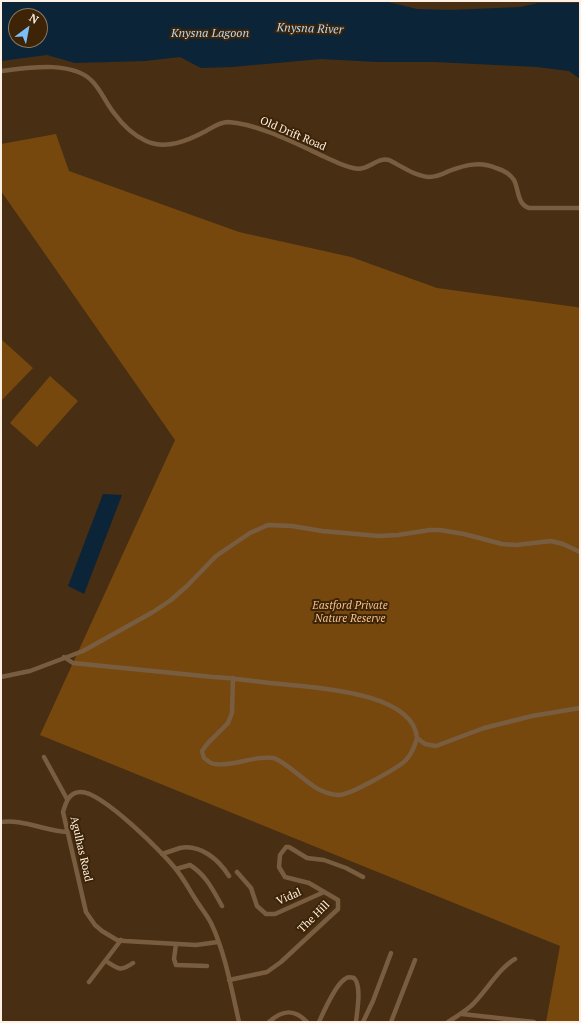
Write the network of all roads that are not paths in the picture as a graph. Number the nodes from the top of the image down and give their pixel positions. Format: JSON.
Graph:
{"nodes":[{"id":1,"x":1,"y":71,"type":"edge"},
{"id":2,"x":580,"y":208,"type":"edge"},
{"id":3,"x":580,"y":552,"type":"edge"},
{"id":4,"x":64,"y":657,"type":"junction"},
{"id":5,"x":1,"y":677,"type":"edge"},
{"id":6,"x":233,"y":678,"type":"junction"},
{"id":7,"x":580,"y":708,"type":"edge"},
{"id":8,"x":418,"y":738,"type":"junction"},
{"id":9,"x":44,"y":757,"type":"dead end"},
{"id":10,"x":68,"y":799,"type":"junction"},
{"id":11,"x":1,"y":822,"type":"edge"},
{"id":12,"x":67,"y":832,"type":"junction"},
{"id":13,"x":162,"y":854,"type":"junction"},
{"id":14,"x":176,"y":869,"type":"junction"},
{"id":15,"x":237,"y":872,"type":"dead end"},
{"id":16,"x":229,"y":876,"type":"dead end"},
{"id":17,"x":363,"y":877,"type":"dead end"},
{"id":18,"x":324,"y":892,"type":"junction"},
{"id":19,"x":222,"y":906,"type":"dead end"},
{"id":20,"x":121,"y":940,"type":"junction"},
{"id":21,"x":218,"y":942,"type":"junction"},
{"id":22,"x":176,"y":944,"type":"junction"},
{"id":23,"x":391,"y":953,"type":"dead end"},
{"id":24,"x":515,"y":959,"type":"dead end"},
{"id":25,"x":415,"y":960,"type":"dead end"},
{"id":26,"x":106,"y":961,"type":"junction"},
{"id":27,"x":133,"y":963,"type":"dead end"},
{"id":28,"x":207,"y":966,"type":"dead end"},
{"id":29,"x":229,"y":980,"type":"junction"},
{"id":30,"x":89,"y":982,"type":"dead end"},
{"id":31,"x":462,"y":1014,"type":"junction"},
{"id":32,"x":239,"y":1022,"type":"edge"},
{"id":33,"x":269,"y":1022,"type":"edge"},
{"id":34,"x":307,"y":1022,"type":"edge"},
{"id":35,"x":319,"y":1022,"type":"edge"},
{"id":36,"x":356,"y":1022,"type":"edge"},
{"id":37,"x":364,"y":1022,"type":"edge"},
{"id":38,"x":391,"y":1022,"type":"edge"},
{"id":39,"x":448,"y":1022,"type":"edge"},
{"id":40,"x":534,"y":1022,"type":"edge"}],
"edges":[{"from":1,"to":2,"type":"street","name":"Old Drift Road"},
{"from":3,"to":4,"type":"street"},
{"from":4,"to":5,"type":"street"},
{"from":4,"to":6,"type":"street"},
{"from":6,"to":8,"type":"street"},
{"from":6,"to":8,"type":"street"},
{"from":7,"to":8,"type":"street"},
{"from":9,"to":10,"type":"street"},
{"from":10,"to":12,"type":"street","name":"Agulhas Road"},
{"from":10,"to":13,"type":"street"},
{"from":11,"to":12,"type":"street"},
{"from":12,"to":20,"type":"street","name":"Agulhas Road"},
{"from":13,"to":14,"type":"street"},
{"from":13,"to":16,"type":"street"},
{"from":14,"to":19,"type":"street"},
{"from":14,"to":21,"type":"street"},
{"from":15,"to":18,"type":"street","name":"Vidal"},
{"from":17,"to":18,"type":"street","name":"The Hill"},
{"from":18,"to":29,"type":"street","name":"The Hill"},
{"from":20,"to":22,"type":"street","name":"Agulhas Road"},
{"from":20,"to":26,"type":"street"},
{"from":21,"to":22,"type":"street","name":"Agulhas Road"},
{"from":21,"to":29,"type":"street"},
{"from":22,"to":28,"type":"street"},
{"from":23,"to":37,"type":"street"},
{"from":24,"to":31,"type":"street"},
{"from":25,"to":38,"type":"street"},
{"from":26,"to":27,"type":"street"},
{"from":26,"to":30,"type":"street"},
{"from":29,"to":32,"type":"street"},
{"from":31,"to":39,"type":"street"},
{"from":31,"to":40,"type":"street"},
{"from":33,"to":34,"type":"street"},
{"from":35,"to":36,"type":"street"}]}
